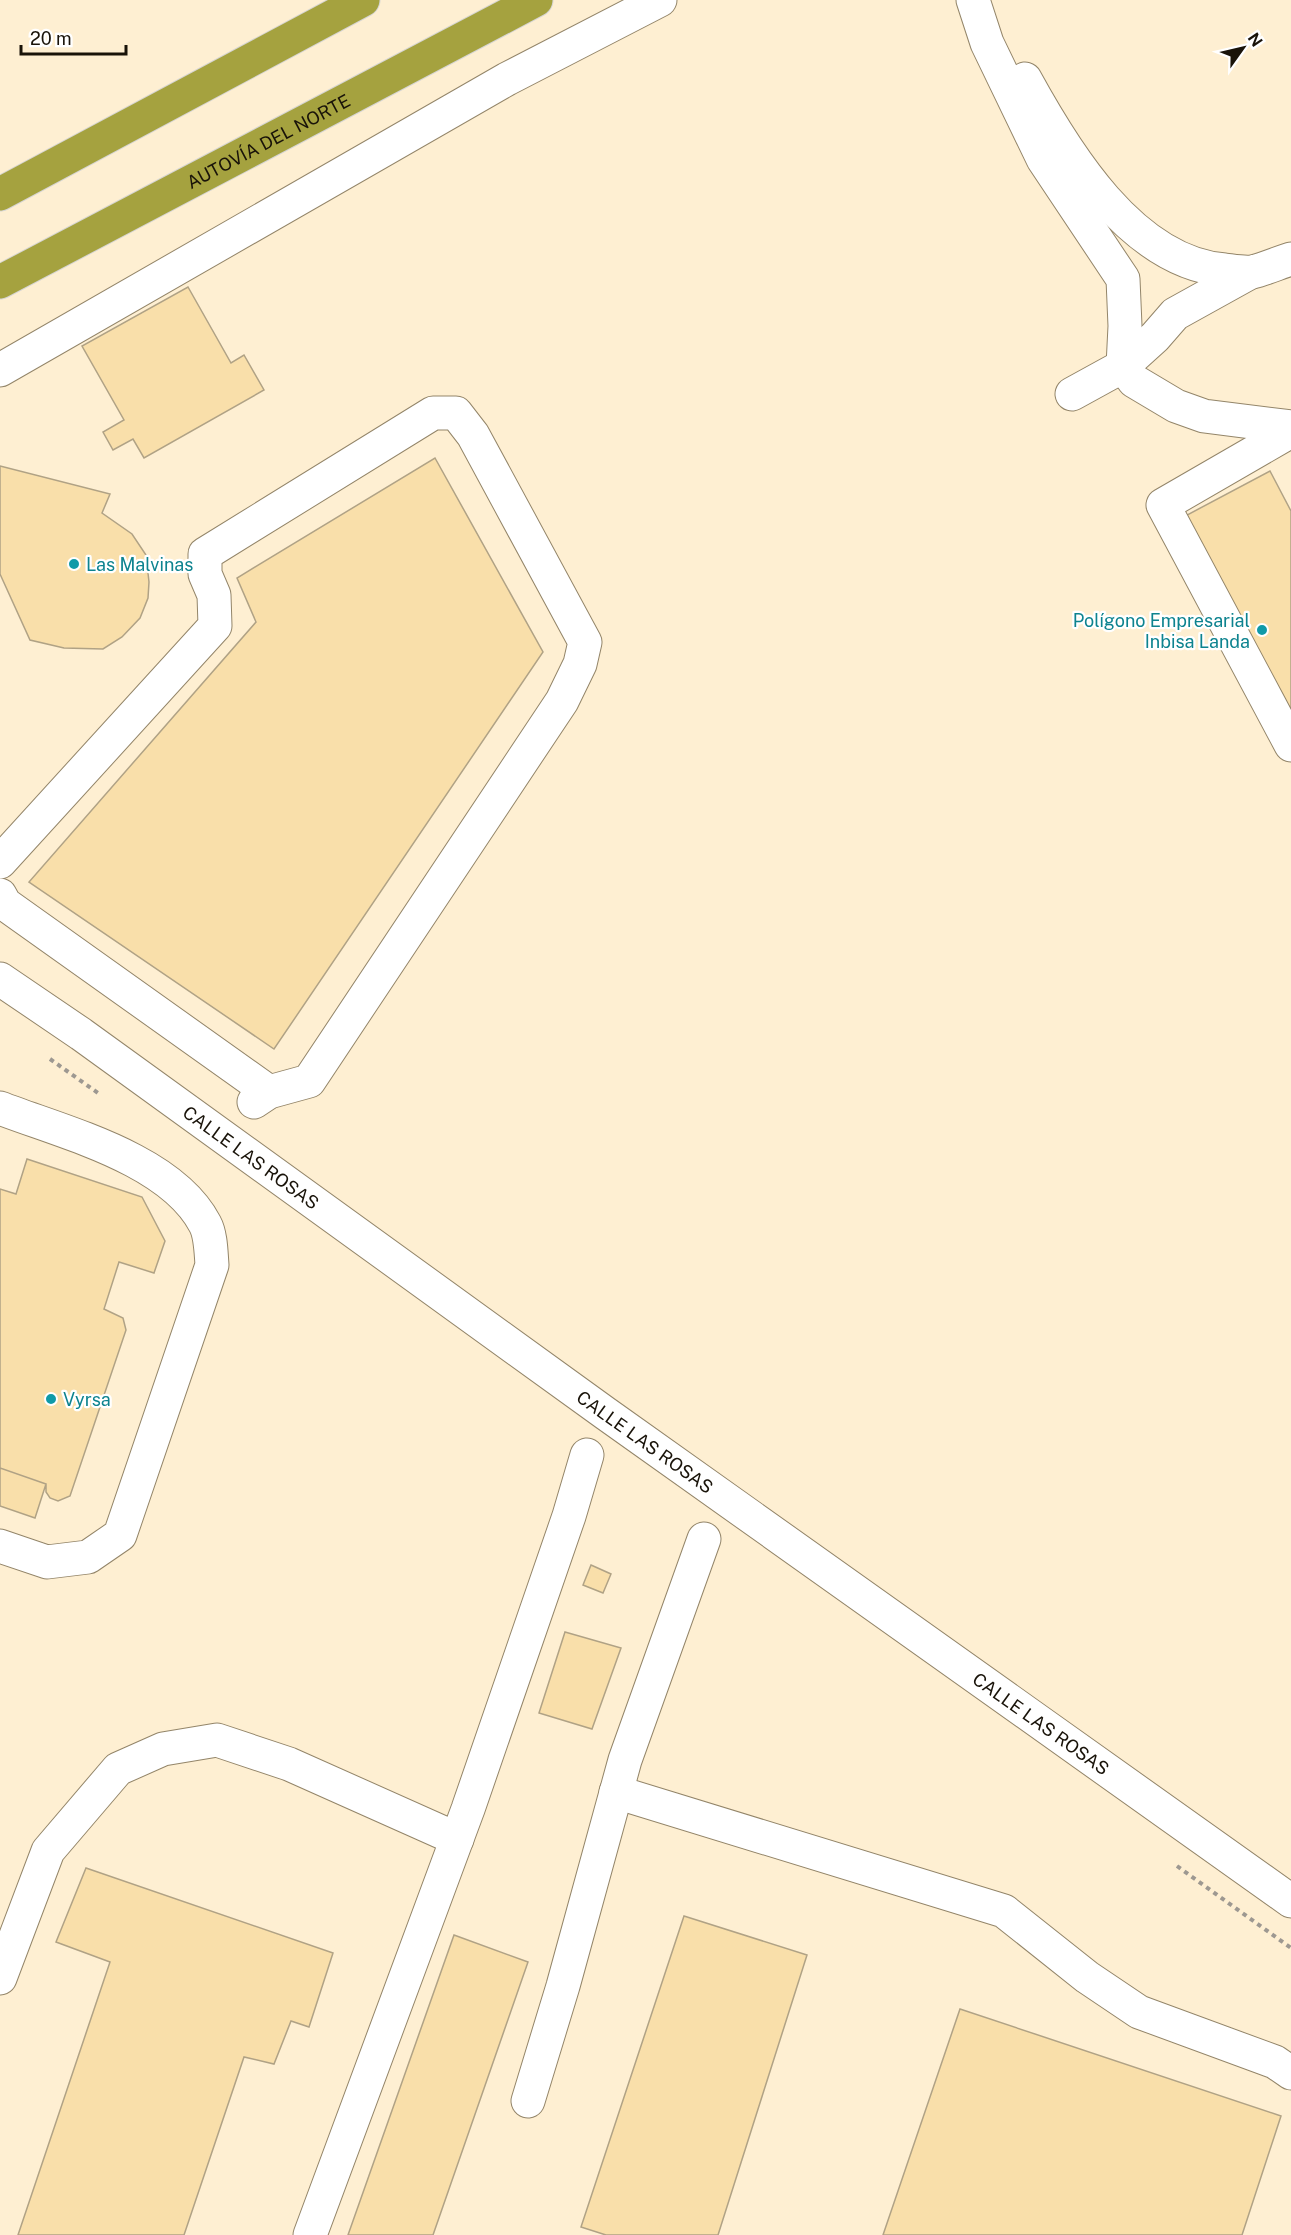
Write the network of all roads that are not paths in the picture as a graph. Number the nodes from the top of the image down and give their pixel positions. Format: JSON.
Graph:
{"nodes":[{"id":1,"x":363,"y":0,"type":"edge"},
{"id":2,"x":536,"y":0,"type":"edge"},
{"id":3,"x":660,"y":0,"type":"edge"},
{"id":4,"x":973,"y":0,"type":"edge"},
{"id":5,"x":984,"y":0,"type":"edge"},
{"id":6,"x":0,"y":194,"type":"edge"},
{"id":7,"x":1291,"y":259,"type":"edge"},
{"id":8,"x":1251,"y":272,"type":"junction"},
{"id":9,"x":0,"y":282,"type":"edge"},
{"id":10,"x":1155,"y":337,"type":"junction"},
{"id":11,"x":1123,"y":366,"type":"junction"},
{"id":12,"x":0,"y":370,"type":"edge"},
{"id":13,"x":1152,"y":393,"type":"junction"},
{"id":14,"x":1072,"y":394,"type":"dead end"},
{"id":15,"x":1291,"y":426,"type":"edge"},
{"id":16,"x":1291,"y":431,"type":"edge"},
{"id":17,"x":1291,"y":745,"type":"edge"},
{"id":18,"x":0,"y":862,"type":"edge"},
{"id":19,"x":0,"y":895,"type":"edge"},
{"id":20,"x":0,"y":979,"type":"edge"},
{"id":21,"x":0,"y":1108,"type":"edge"},
{"id":22,"x":587,"y":1455,"type":"dead end"},
{"id":23,"x":704,"y":1539,"type":"dead end"},
{"id":24,"x":0,"y":1546,"type":"edge"},
{"id":25,"x":616,"y":1792,"type":"junction"},
{"id":26,"x":457,"y":1839,"type":"junction"},
{"id":27,"x":1291,"y":1901,"type":"edge"},
{"id":28,"x":0,"y":1978,"type":"edge"},
{"id":29,"x":1291,"y":2073,"type":"edge"},
{"id":30,"x":528,"y":2101,"type":"dead end"},
{"id":31,"x":310,"y":2235,"type":"edge"}],
"edges":[{"from":1,"to":6,"type":"highway"},
{"from":2,"to":9,"type":"highway","name":"AUTOVÍA DEL NORTE"},
{"from":3,"to":12,"type":"street"},
{"from":4,"to":11,"type":"street"},
{"from":5,"to":8,"type":"street"},
{"from":7,"to":8,"type":"street"},
{"from":8,"to":10,"type":"street"},
{"from":10,"to":11,"type":"street"},
{"from":10,"to":13,"type":"street"},
{"from":11,"to":13,"type":"street"},
{"from":11,"to":14,"type":"street"},
{"from":13,"to":15,"type":"street"},
{"from":16,"to":17,"type":"street"},
{"from":18,"to":19,"type":"street"},
{"from":20,"to":27,"type":"street","name":"CALLE LAS ROSAS"},
{"from":21,"to":24,"type":"street"},
{"from":22,"to":26,"type":"street"},
{"from":23,"to":25,"type":"street"},
{"from":25,"to":29,"type":"street"},
{"from":25,"to":30,"type":"street"},
{"from":26,"to":28,"type":"street"},
{"from":26,"to":31,"type":"street"}]}
